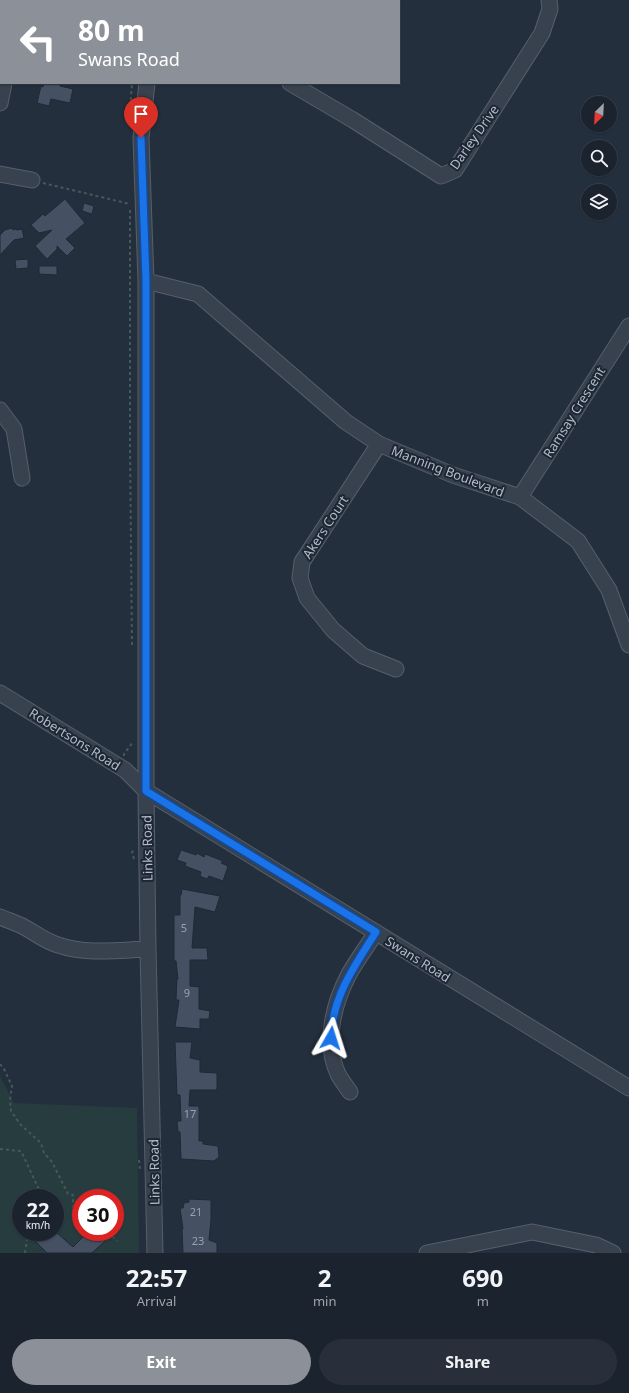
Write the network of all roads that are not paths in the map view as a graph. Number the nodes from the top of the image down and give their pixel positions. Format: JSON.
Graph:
{"nodes":[{"id":1,"x":549,"y":0,"type":"edge"},
{"id":2,"x":4,"y":84,"type":"edge"},
{"id":3,"x":147,"y":84,"type":"edge"},
{"id":4,"x":292,"y":84,"type":"edge"},
{"id":5,"x":0,"y":103,"type":"edge"},
{"id":6,"x":0,"y":174,"type":"edge"},
{"id":7,"x":32,"y":180,"type":"road end"},
{"id":8,"x":146,"y":281,"type":"junction"},
{"id":9,"x":629,"y":326,"type":"edge"},
{"id":10,"x":0,"y":410,"type":"edge"},
{"id":11,"x":379,"y":444,"type":"junction"},
{"id":12,"x":22,"y":478,"type":"dead end"},
{"id":13,"x":520,"y":497,"type":"junction"},
{"id":14,"x":629,"y":645,"type":"edge"},
{"id":15,"x":396,"y":669,"type":"dead end"},
{"id":16,"x":0,"y":693,"type":"edge"},
{"id":17,"x":146,"y":791,"type":"junction"},
{"id":18,"x":0,"y":917,"type":"edge"},
{"id":19,"x":376,"y":932,"type":"junction"},
{"id":20,"x":148,"y":949,"type":"junction"},
{"id":21,"x":629,"y":1088,"type":"edge"},
{"id":22,"x":350,"y":1092,"type":"dead end"},
{"id":23,"x":564,"y":1246,"type":"edge"},
{"id":24,"x":155,"y":1253,"type":"edge"},
{"id":25,"x":427,"y":1253,"type":"edge"},
{"id":26,"x":613,"y":1253,"type":"edge"}],
"edges":[{"from":1,"to":4,"type":"street","name":"Darley Drive"},
{"from":2,"to":5,"type":"street"},
{"from":3,"to":8,"type":"street","name":"Links Road"},
{"from":6,"to":7,"type":"street"},
{"from":8,"to":11,"type":"street","name":"Manning Boulevard"},
{"from":8,"to":17,"type":"street","name":"Links Road"},
{"from":9,"to":13,"type":"street","name":"Ramsay Crescent"},
{"from":10,"to":12,"type":"street"},
{"from":11,"to":13,"type":"street","name":"Manning Boulevard"},
{"from":11,"to":15,"type":"street","name":"Akers Court"},
{"from":13,"to":14,"type":"street","name":"Manning Boulevard"},
{"from":16,"to":17,"type":"street","name":"Robertsons Road"},
{"from":17,"to":19,"type":"street","name":"Swans Road"},
{"from":17,"to":20,"type":"street","name":"Links Road"},
{"from":18,"to":20,"type":"street"},
{"from":19,"to":21,"type":"street","name":"Swans Road"},
{"from":19,"to":22,"type":"street"},
{"from":20,"to":24,"type":"street","name":"Links Road"},
{"from":23,"to":25,"type":"street"},
{"from":23,"to":26,"type":"street"}]}
